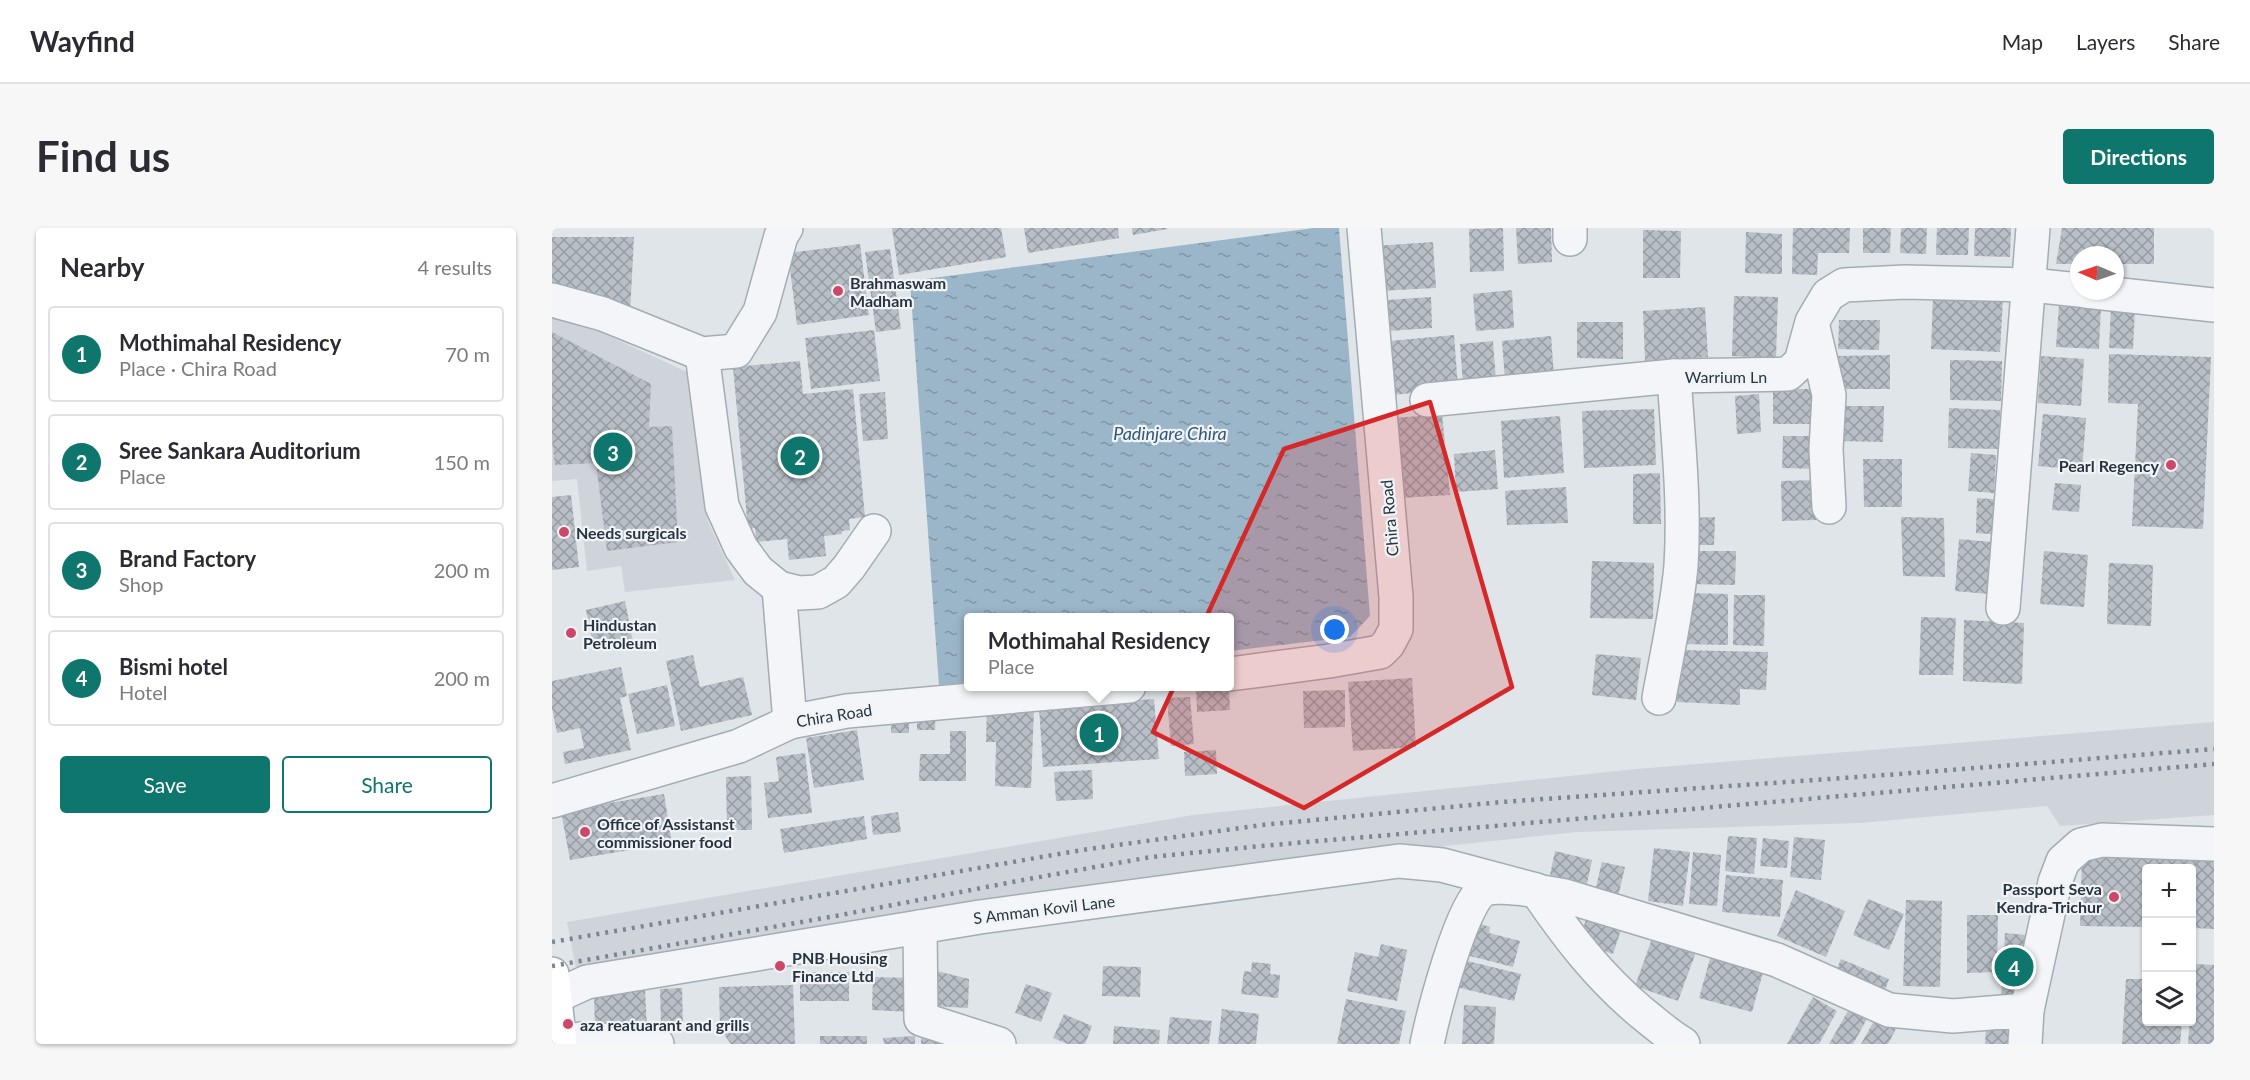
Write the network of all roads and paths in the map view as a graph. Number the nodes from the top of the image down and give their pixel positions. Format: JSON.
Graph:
{"nodes":[{"id":1,"x":786,"y":228,"type":"edge"},
{"id":2,"x":1364,"y":228,"type":"edge"},
{"id":3,"x":2033,"y":228,"type":"edge"},
{"id":4,"x":2030,"y":285,"type":"junction"},
{"id":5,"x":2070,"y":289,"type":"edge"},
{"id":6,"x":2124,"y":295,"type":"edge"},
{"id":7,"x":552,"y":300,"type":"edge"},
{"id":8,"x":2214,"y":305,"type":"edge"},
{"id":9,"x":1812,"y":322,"type":"junction"},
{"id":10,"x":702,"y":354,"type":"junction"},
{"id":11,"x":1674,"y":376,"type":"junction"},
{"id":12,"x":1427,"y":400,"type":"dead end"},
{"id":13,"x":1829,"y":507,"type":"dead end"},
{"id":14,"x":874,"y":531,"type":"dead end"},
{"id":15,"x":779,"y":588,"type":"junction"},
{"id":16,"x":2003,"y":608,"type":"dead end"},
{"id":17,"x":1234,"y":673,"type":"edge"},
{"id":18,"x":1082,"y":691,"type":"edge"},
{"id":19,"x":1659,"y":698,"type":"dead end"},
{"id":20,"x":790,"y":722,"type":"junction"},
{"id":21,"x":552,"y":801,"type":"edge"},
{"id":22,"x":2214,"y":844,"type":"edge"},
{"id":23,"x":1536,"y":890,"type":"junction"},
{"id":24,"x":920,"y":927,"type":"junction"},
{"id":25,"x":553,"y":988,"type":"edge"},
{"id":26,"x":2027,"y":1010,"type":"junction"},
{"id":27,"x":560,"y":1043,"type":"edge"},
{"id":28,"x":657,"y":1044,"type":"edge"},
{"id":29,"x":999,"y":1044,"type":"edge"},
{"id":30,"x":1427,"y":1044,"type":"edge"},
{"id":31,"x":1683,"y":1044,"type":"edge"},
{"id":32,"x":2025,"y":1044,"type":"edge"}],
"edges":[{"from":1,"to":10,"type":"street"},
{"from":2,"to":17,"type":"street","name":"Chira Road"},
{"from":3,"to":4,"type":"street"},
{"from":4,"to":5,"type":"street","name":"Warrium Ln"},
{"from":4,"to":9,"type":"street","name":"Warrium Ln"},
{"from":4,"to":16,"type":"street"},
{"from":6,"to":8,"type":"street"},
{"from":7,"to":10,"type":"street"},
{"from":9,"to":11,"type":"street","name":"Warrium Ln"},
{"from":9,"to":13,"type":"street"},
{"from":10,"to":15,"type":"street"},
{"from":11,"to":12,"type":"street","name":"Warrium Ln"},
{"from":11,"to":19,"type":"street"},
{"from":14,"to":15,"type":"street"},
{"from":15,"to":20,"type":"street"},
{"from":18,"to":20,"type":"street","name":"Chira Road"},
{"from":20,"to":21,"type":"street","name":"Chira Road"},
{"from":22,"to":26,"type":"street"},
{"from":23,"to":24,"type":"street","name":"S Amman Kovil Lane"},
{"from":23,"to":26,"type":"street"},
{"from":23,"to":30,"type":"street"},
{"from":23,"to":31,"type":"street"},
{"from":24,"to":25,"type":"street","name":"S Amman Kovil Lane"},
{"from":24,"to":29,"type":"street"},
{"from":25,"to":27,"type":"main road"},
{"from":26,"to":32,"type":"street"},
{"from":27,"to":28,"type":"street"}]}
